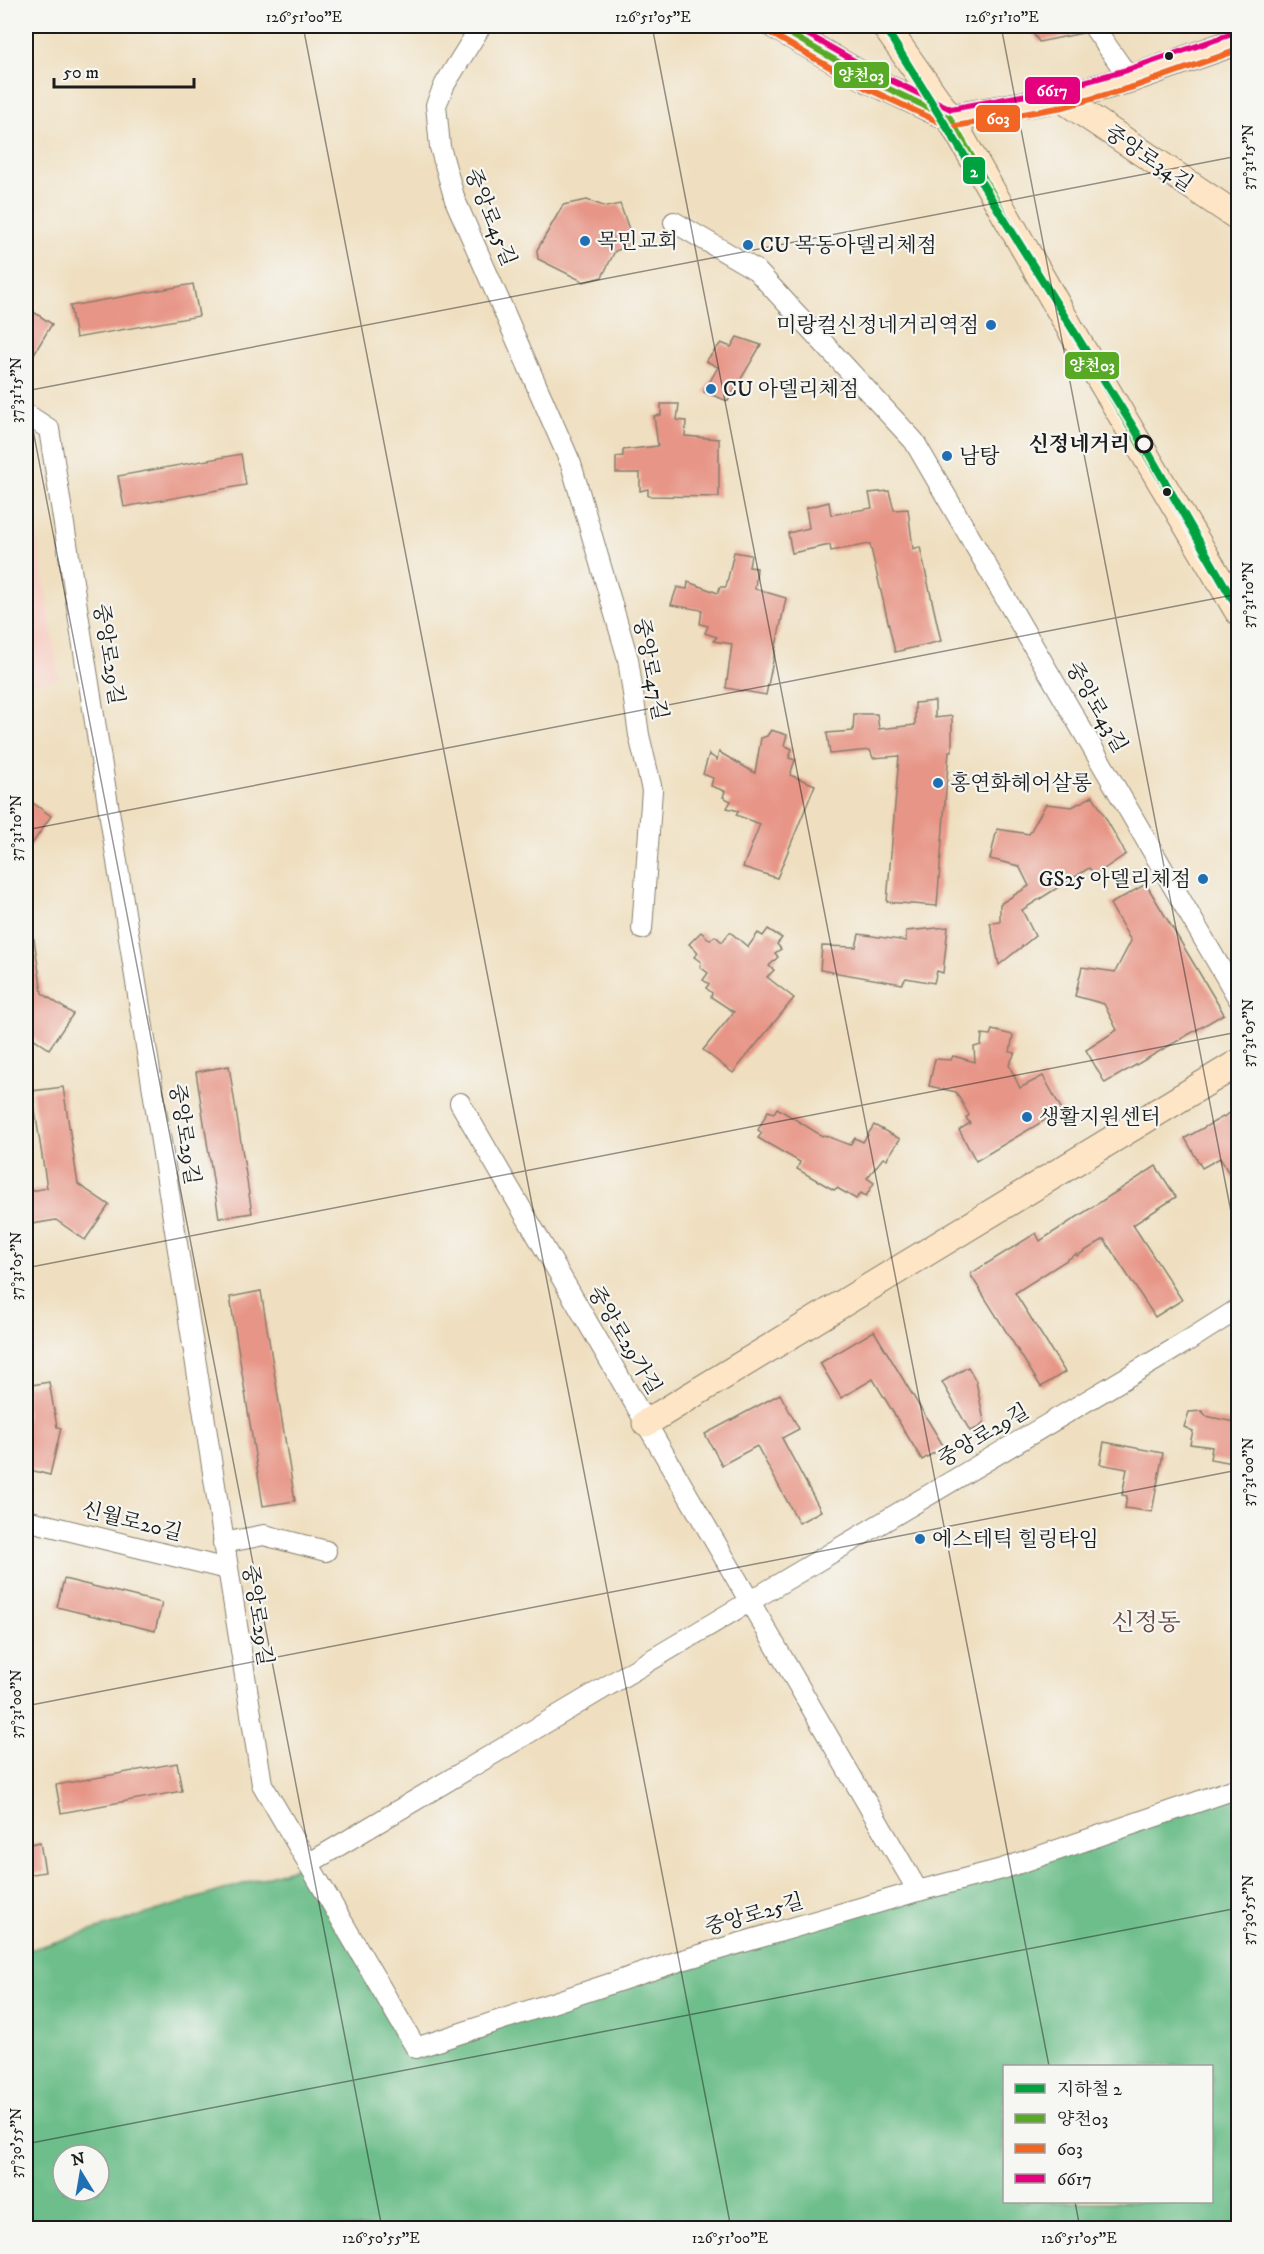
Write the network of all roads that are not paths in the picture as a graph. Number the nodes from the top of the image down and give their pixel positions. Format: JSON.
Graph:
{"nodes":[{"id":1,"x":481,"y":26,"type":"edge"},
{"id":2,"x":776,"y":26,"type":"edge"},
{"id":3,"x":885,"y":26,"type":"edge"},
{"id":4,"x":1093,"y":26,"type":"edge"},
{"id":5,"x":1239,"y":41,"type":"edge"},
{"id":6,"x":1130,"y":79,"type":"junction"},
{"id":7,"x":1061,"y":98,"type":"junction"},
{"id":8,"x":950,"y":118,"type":"junction"},
{"id":9,"x":1239,"y":217,"type":"edge"},
{"id":10,"x":674,"y":222,"type":"dead end"},
{"id":11,"x":26,"y":414,"type":"edge"},
{"id":12,"x":554,"y":426,"type":"joint"},
{"id":13,"x":1239,"y":611,"type":"edge"},
{"id":14,"x":642,"y":929,"type":"dead end"},
{"id":15,"x":1239,"y":998,"type":"edge"},
{"id":16,"x":1239,"y":1063,"type":"edge"},
{"id":17,"x":460,"y":1103,"type":"dead end"},
{"id":18,"x":1239,"y":1309,"type":"edge"},
{"id":19,"x":646,"y":1423,"type":"junction"},
{"id":20,"x":26,"y":1520,"type":"edge"},
{"id":21,"x":223,"y":1543,"type":"junction"},
{"id":22,"x":326,"y":1551,"type":"dead end"},
{"id":23,"x":226,"y":1569,"type":"junction"},
{"id":24,"x":751,"y":1601,"type":"junction"},
{"id":25,"x":1239,"y":1788,"type":"edge"},
{"id":26,"x":308,"y":1864,"type":"junction"},
{"id":27,"x":918,"y":1891,"type":"junction"},
{"id":28,"x":416,"y":2048,"type":"joint"}],
"edges":[{"from":1,"to":12,"type":"street","name":"중앙로45길"},
{"from":2,"to":8,"type":"main road"},
{"from":3,"to":8,"type":"main road"},
{"from":4,"to":6,"type":"street"},
{"from":5,"to":6,"type":"main road"},
{"from":6,"to":7,"type":"main road"},
{"from":7,"to":8,"type":"main road"},
{"from":7,"to":9,"type":"main road","name":"중앙로34길"},
{"from":8,"to":13,"type":"main road"},
{"from":10,"to":15,"type":"street","name":"중앙로43길"},
{"from":11,"to":21,"type":"street","name":"중앙로29길"},
{"from":12,"to":14,"type":"street","name":"중앙로47길"},
{"from":16,"to":19,"type":"main road"},
{"from":17,"to":19,"type":"street","name":"중앙로29가길"},
{"from":18,"to":24,"type":"street","name":"중앙로29길"},
{"from":19,"to":24,"type":"street","name":"중앙로29가길"},
{"from":20,"to":23,"type":"street","name":"신월로20길"},
{"from":21,"to":22,"type":"street"},
{"from":21,"to":23,"type":"street","name":"중앙로29길"},
{"from":23,"to":26,"type":"street","name":"중앙로29길"},
{"from":24,"to":26,"type":"street","name":"중앙로29길"},
{"from":24,"to":27,"type":"street"},
{"from":25,"to":27,"type":"street","name":"중앙로25길"},
{"from":26,"to":28,"type":"street","name":"중앙로29길"},
{"from":27,"to":28,"type":"street","name":"중앙로25길"}]}
